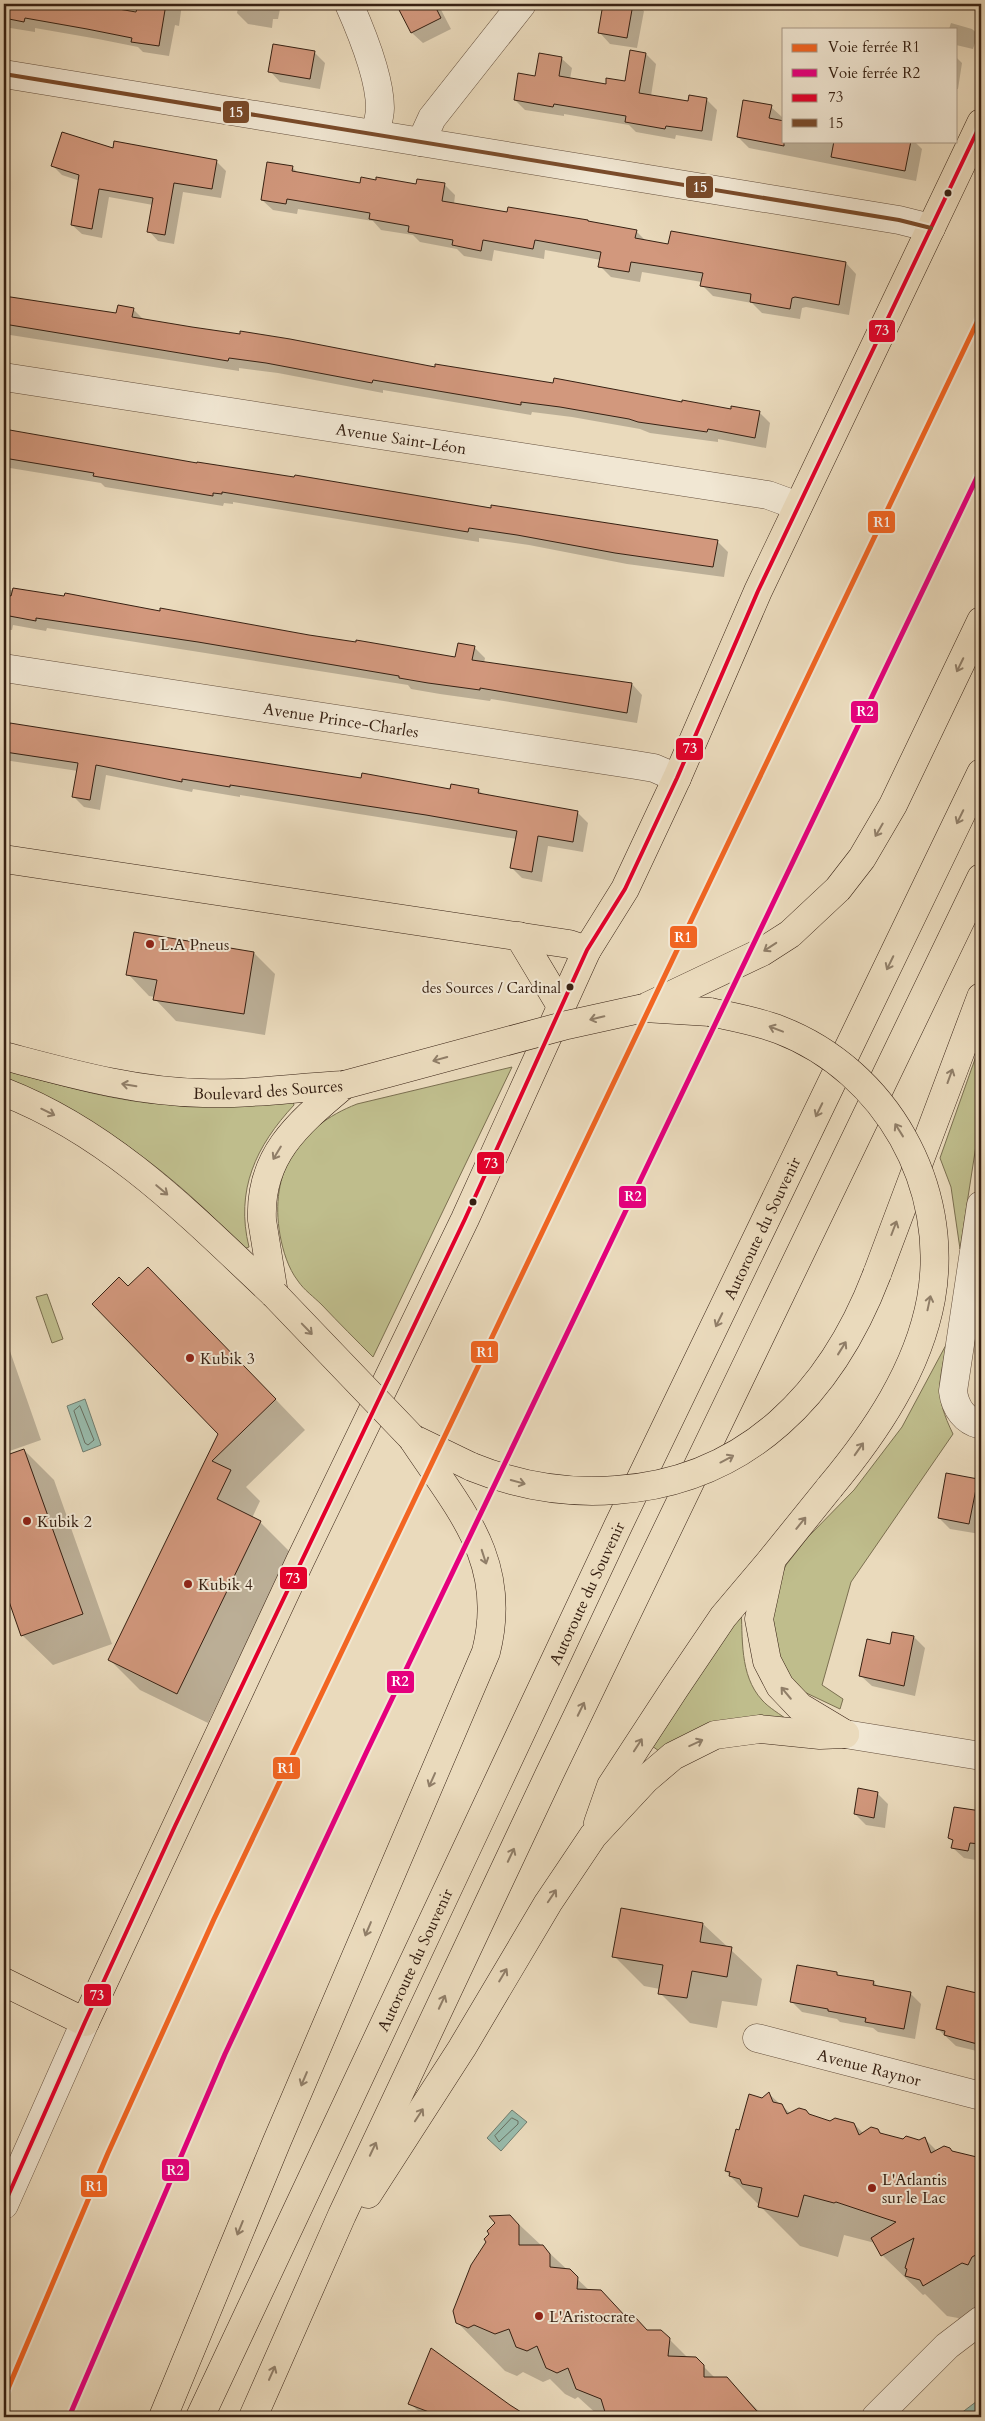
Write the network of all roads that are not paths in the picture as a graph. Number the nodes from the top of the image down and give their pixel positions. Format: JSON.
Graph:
{"nodes":[{"id":1,"x":349,"y":4,"type":"edge"},
{"id":2,"x":522,"y":4,"type":"edge"},
{"id":3,"x":4,"y":74,"type":"edge"},
{"id":4,"x":981,"y":123,"type":"edge"},
{"id":5,"x":374,"y":134,"type":"junction"},
{"id":6,"x":422,"y":142,"type":"junction"},
{"id":7,"x":931,"y":228,"type":"junction"},
{"id":8,"x":4,"y":377,"type":"edge"},
{"id":9,"x":798,"y":506,"type":"junction"},
{"id":10,"x":981,"y":621,"type":"edge"},
{"id":11,"x":4,"y":668,"type":"edge"},
{"id":12,"x":981,"y":773,"type":"edge"},
{"id":13,"x":677,"y":778,"type":"junction"},
{"id":14,"x":4,"y":859,"type":"edge"},
{"id":15,"x":981,"y":878,"type":"edge"},
{"id":16,"x":519,"y":936,"type":"junction"},
{"id":17,"x":587,"y":950,"type":"junction"},
{"id":18,"x":981,"y":997,"type":"edge"},
{"id":19,"x":561,"y":1006,"type":"junction"},
{"id":20,"x":644,"y":1008,"type":"junction"},
{"id":21,"x":4,"y":1056,"type":"edge"},
{"id":22,"x":344,"y":1085,"type":"junction"},
{"id":23,"x":4,"y":1092,"type":"edge"},
{"id":24,"x":981,"y":1205,"type":"edge"},
{"id":25,"x":274,"y":1294,"type":"junction"},
{"id":26,"x":981,"y":1425,"type":"edge"},
{"id":27,"x":412,"y":1438,"type":"junction"},
{"id":28,"x":772,"y":1559,"type":"junction"},
{"id":29,"x":845,"y":1734,"type":"junction"},
{"id":30,"x":981,"y":1756,"type":"edge"},
{"id":31,"x":593,"y":1836,"type":"junction"},
{"id":32,"x":4,"y":1982,"type":"edge"},
{"id":33,"x":84,"y":2022,"type":"junction"},
{"id":34,"x":757,"y":2038,"type":"dead end"},
{"id":35,"x":981,"y":2096,"type":"edge"},
{"id":36,"x":4,"y":2205,"type":"edge"},
{"id":37,"x":316,"y":2273,"type":"junction"},
{"id":38,"x":981,"y":2320,"type":"edge"},
{"id":39,"x":163,"y":2417,"type":"edge"},
{"id":40,"x":200,"y":2417,"type":"edge"},
{"id":41,"x":253,"y":2417,"type":"edge"},
{"id":42,"x":876,"y":2417,"type":"edge"}],
"edges":[{"from":1,"to":5,"type":"street"},
{"from":2,"to":6,"type":"street"},
{"from":3,"to":5,"type":"street"},
{"from":4,"to":7,"type":"main road"},
{"from":5,"to":6,"type":"street"},
{"from":6,"to":7,"type":"street"},
{"from":7,"to":9,"type":"main road"},
{"from":8,"to":9,"type":"street","name":"Avenue Saint-Léon"},
{"from":9,"to":13,"type":"main road"},
{"from":10,"to":20,"type":"main road","one_way":true},
{"from":11,"to":13,"type":"street","name":"Avenue Prince-Charles"},
{"from":12,"to":40,"type":"main road","name":"Autoroute du Souvenir","one_way":true},
{"from":13,"to":17,"type":"main road"},
{"from":14,"to":16,"type":"main road"},
{"from":37,"to":15,"type":"main road","one_way":true},
{"from":16,"to":17,"type":"main road"},
{"from":16,"to":19,"type":"main road"},
{"from":17,"to":19,"type":"main road"},
{"from":27,"to":18,"type":"main road","one_way":true,"bridge":true},
{"from":19,"to":33,"type":"main road"},
{"from":20,"to":22,"type":"main road","name":"Boulevard des Sources","one_way":true,"bridge":true},
{"from":28,"to":20,"type":"main road","one_way":true,"bridge":true},
{"from":22,"to":21,"type":"main road","name":"Boulevard des Sources","one_way":true},
{"from":22,"to":25,"type":"main road","one_way":true},
{"from":23,"to":25,"type":"main road","one_way":true},
{"from":24,"to":26,"type":"street"},
{"from":25,"to":27,"type":"main road","one_way":true,"bridge":true},
{"from":27,"to":39,"type":"main road","one_way":true},
{"from":29,"to":28,"type":"main road","one_way":true},
{"from":31,"to":28,"type":"main road","one_way":true},
{"from":29,"to":30,"type":"street"},
{"from":31,"to":29,"type":"main road","one_way":true},
{"from":37,"to":31,"type":"main road","one_way":true},
{"from":32,"to":33,"type":"main road"},
{"from":33,"to":36,"type":"street"},
{"from":34,"to":35,"type":"street","name":"Avenue Raynor"},
{"from":41,"to":37,"type":"main road","one_way":true},
{"from":38,"to":42,"type":"street"}]}
